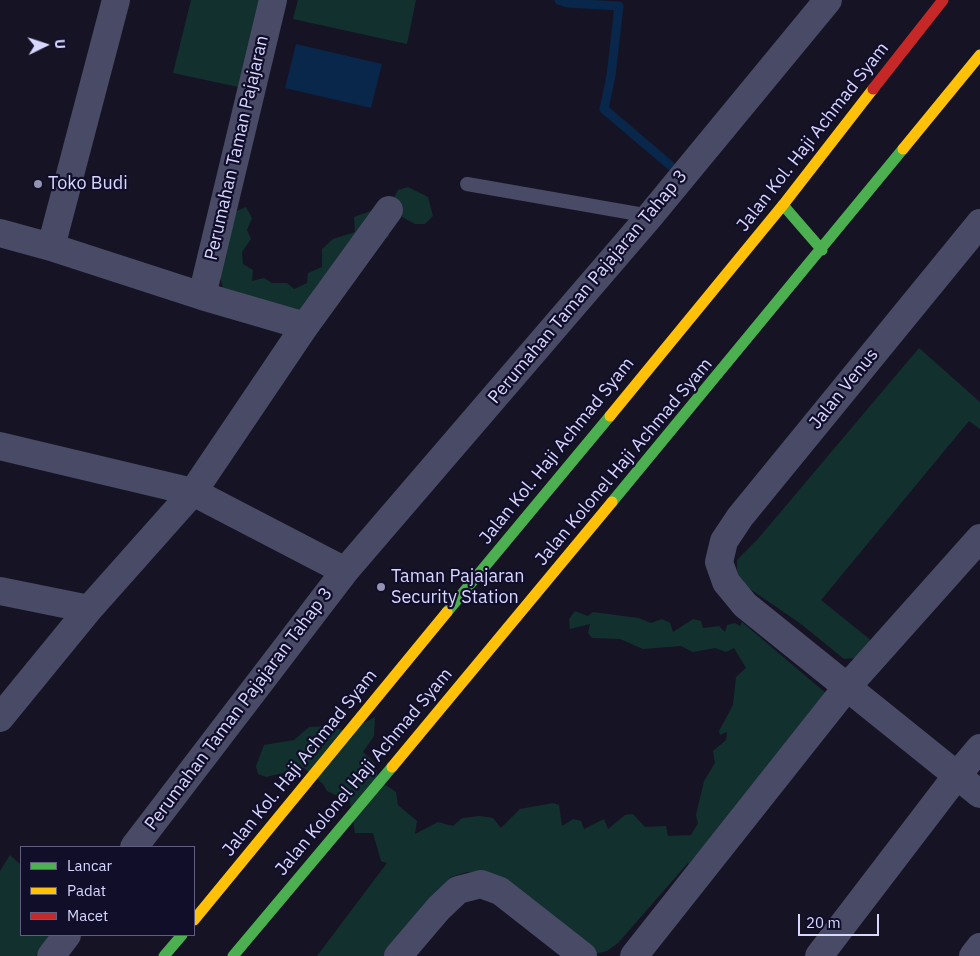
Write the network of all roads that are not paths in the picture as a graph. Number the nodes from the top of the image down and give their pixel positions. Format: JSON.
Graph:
{"nodes":[{"id":1,"x":116,"y":0,"type":"edge"},
{"id":2,"x":272,"y":0,"type":"edge"},
{"id":3,"x":828,"y":0,"type":"edge"},
{"id":4,"x":943,"y":0,"type":"edge"},
{"id":5,"x":980,"y":55,"type":"edge"},
{"id":6,"x":467,"y":184,"type":"dead end"},
{"id":7,"x":783,"y":205,"type":"junction"},
{"id":8,"x":389,"y":210,"type":"dead end"},
{"id":9,"x":650,"y":216,"type":"junction"},
{"id":10,"x":980,"y":223,"type":"edge"},
{"id":11,"x":0,"y":233,"type":"edge"},
{"id":12,"x":51,"y":247,"type":"junction"},
{"id":13,"x":822,"y":250,"type":"junction"},
{"id":14,"x":202,"y":296,"type":"junction"},
{"id":15,"x":305,"y":326,"type":"junction"},
{"id":16,"x":0,"y":446,"type":"edge"},
{"id":17,"x":193,"y":492,"type":"junction"},
{"id":18,"x":980,"y":538,"type":"edge"},
{"id":19,"x":345,"y":571,"type":"junction"},
{"id":20,"x":0,"y":591,"type":"edge"},
{"id":21,"x":89,"y":609,"type":"junction"},
{"id":22,"x":847,"y":687,"type":"junction"},
{"id":23,"x":0,"y":718,"type":"edge"},
{"id":24,"x":980,"y":748,"type":"edge"},
{"id":25,"x":958,"y":774,"type":"junction"},
{"id":26,"x":980,"y":794,"type":"edge"},
{"id":27,"x":135,"y":846,"type":"edge"},
{"id":28,"x":195,"y":919,"type":"edge"},
{"id":29,"x":66,"y":936,"type":"edge"},
{"id":30,"x":181,"y":936,"type":"edge"},
{"id":31,"x":980,"y":947,"type":"edge"},
{"id":32,"x":51,"y":956,"type":"edge"},
{"id":33,"x":164,"y":956,"type":"edge"},
{"id":34,"x":233,"y":956,"type":"edge"},
{"id":35,"x":398,"y":956,"type":"edge"},
{"id":36,"x":583,"y":956,"type":"edge"},
{"id":37,"x":634,"y":956,"type":"edge"},
{"id":38,"x":819,"y":956,"type":"edge"},
{"id":39,"x":973,"y":956,"type":"edge"}],
"edges":[{"from":1,"to":12,"type":"street"},
{"from":2,"to":14,"type":"street","name":"Perumahan Taman Pajajaran"},
{"from":3,"to":9,"type":"street","name":"Perumahan Taman Pajajaran Tahap 3"},
{"from":4,"to":7,"type":"main road","name":"Jalan Kol. Haji Achmad Syam"},
{"from":5,"to":13,"type":"main road","name":"Jalan Kolonel Haji Achmad Syam"},
{"from":6,"to":9,"type":"lane"},
{"from":7,"to":13,"type":"main road"},
{"from":7,"to":28,"type":"main road","name":"Jalan Kol. Haji Achmad Syam"},
{"from":8,"to":15,"type":"street"},
{"from":9,"to":19,"type":"street","name":"Perumahan Taman Pajajaran Tahap 3"},
{"from":10,"to":22,"type":"street","name":"Jalan Venus"},
{"from":11,"to":12,"type":"street"},
{"from":12,"to":14,"type":"street"},
{"from":13,"to":34,"type":"main road","name":"Jalan Kolonel Haji Achmad Syam"},
{"from":14,"to":15,"type":"street"},
{"from":15,"to":17,"type":"street"},
{"from":16,"to":17,"type":"street","name":"Perumahan Taman Pajajaran Tahap 3"},
{"from":17,"to":19,"type":"street","name":"Perumahan Taman Pajajaran Tahap 3"},
{"from":17,"to":21,"type":"street"},
{"from":18,"to":22,"type":"street"},
{"from":19,"to":27,"type":"street","name":"Perumahan Taman Pajajaran Tahap 3"},
{"from":20,"to":21,"type":"street"},
{"from":21,"to":23,"type":"street"},
{"from":22,"to":25,"type":"street"},
{"from":22,"to":37,"type":"street"},
{"from":24,"to":25,"type":"street"},
{"from":25,"to":26,"type":"street"},
{"from":25,"to":38,"type":"street"},
{"from":29,"to":32,"type":"street"},
{"from":30,"to":33,"type":"main road"},
{"from":31,"to":39,"type":"street"},
{"from":35,"to":36,"type":"street"}]}
